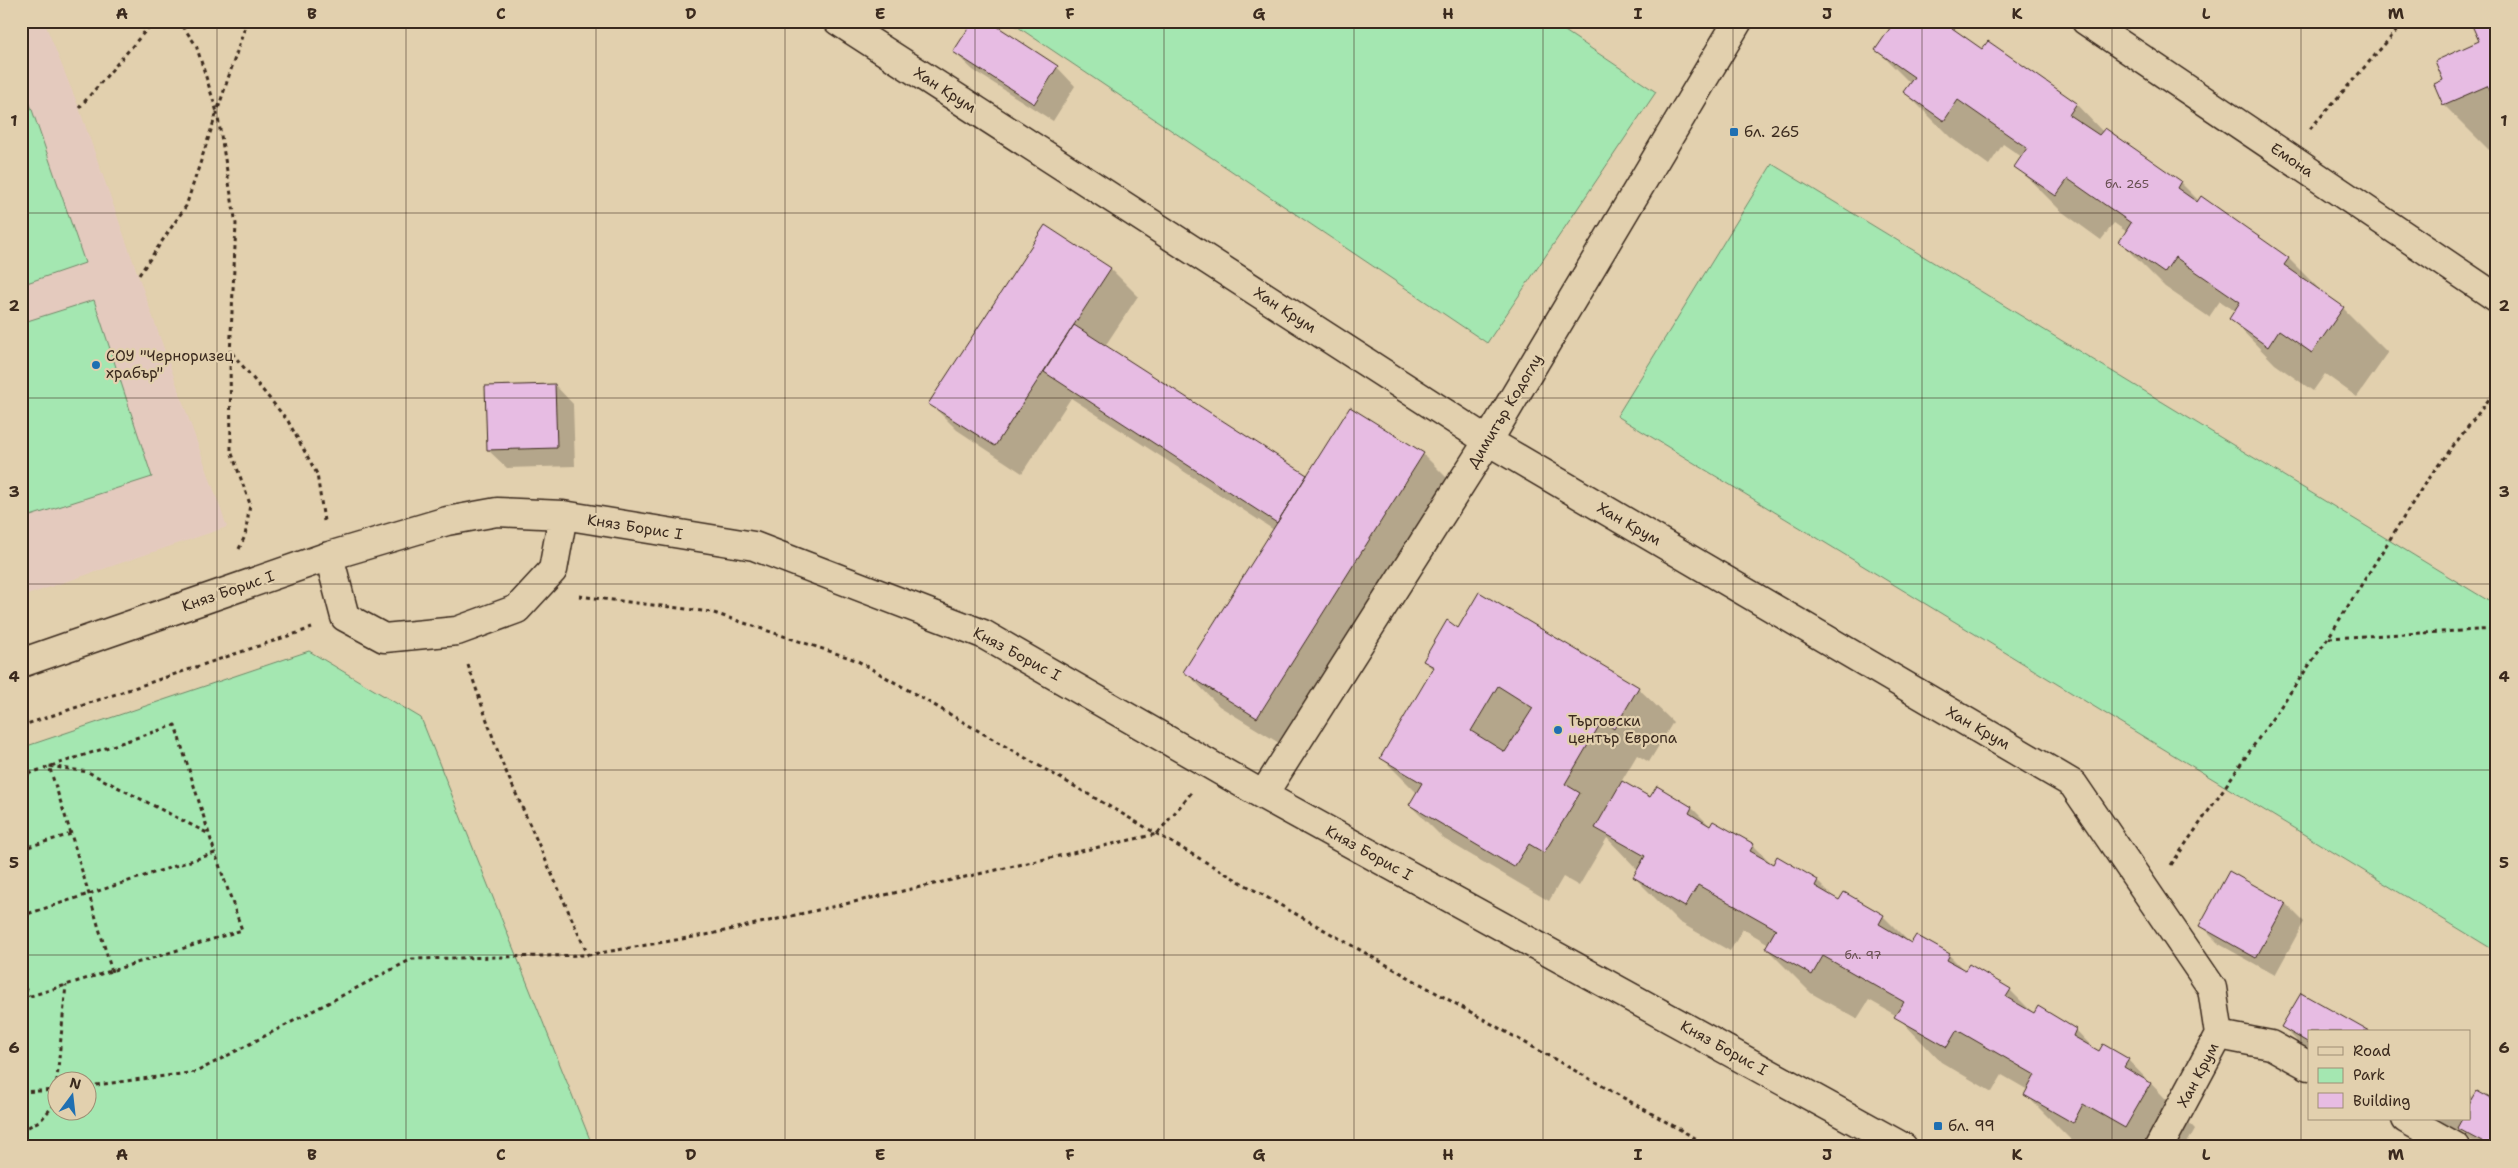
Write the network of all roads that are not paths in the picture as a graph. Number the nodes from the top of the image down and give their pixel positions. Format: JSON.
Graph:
{"nodes":[{"id":1,"x":838,"y":21,"type":"edge"},
{"id":2,"x":1738,"y":21,"type":"edge"},
{"id":3,"x":2086,"y":21,"type":"edge"},
{"id":4,"x":2497,"y":298,"type":"edge"},
{"id":5,"x":1488,"y":441,"type":"junction"},
{"id":6,"x":563,"y":515,"type":"junction"},
{"id":7,"x":329,"y":556,"type":"junction"},
{"id":8,"x":21,"y":663,"type":"edge"},
{"id":9,"x":1263,"y":795,"type":"junction"},
{"id":10,"x":2219,"y":1035,"type":"junction"},
{"id":11,"x":2308,"y":1065,"type":"edge"},
{"id":12,"x":2408,"y":1120,"type":"edge"},
{"id":13,"x":1903,"y":1147,"type":"edge"},
{"id":14,"x":2159,"y":1147,"type":"edge"},
{"id":15,"x":2456,"y":1147,"type":"edge"}],
"edges":[{"from":1,"to":5,"type":"street","name":"Хан Крум"},
{"from":2,"to":5,"type":"street","name":"Димитър Кодоглу"},
{"from":3,"to":4,"type":"street","name":"Емона"},
{"from":5,"to":9,"type":"street","name":"Димитър Кодоглу"},
{"from":5,"to":10,"type":"street","name":"Хан Крум"},
{"from":6,"to":7,"type":"street","name":"Княз Борис I"},
{"from":6,"to":7,"type":"street"},
{"from":6,"to":9,"type":"street","name":"Княз Борис I"},
{"from":7,"to":8,"type":"street","name":"Княз Борис I"},
{"from":9,"to":13,"type":"street","name":"Княз Борис I"},
{"from":10,"to":11,"type":"street"},
{"from":10,"to":14,"type":"street","name":"Хан Крум"},
{"from":12,"to":15,"type":"street"}]}
